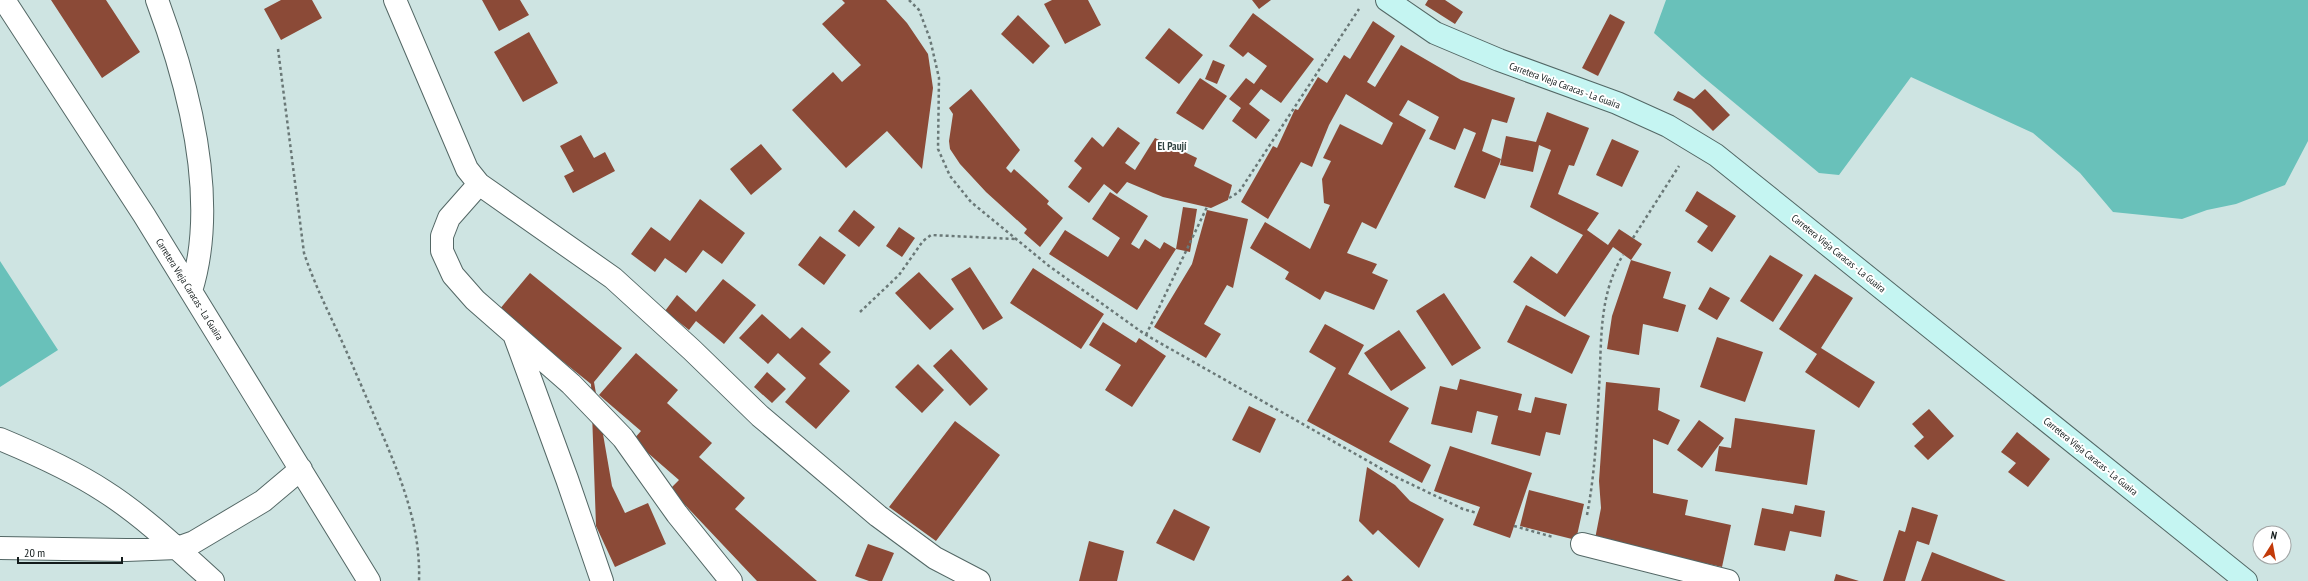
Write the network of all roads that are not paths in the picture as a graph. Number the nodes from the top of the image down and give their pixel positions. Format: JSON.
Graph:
{"nodes":[{"id":1,"x":4,"y":0,"type":"edge"},
{"id":2,"x":157,"y":0,"type":"edge"},
{"id":3,"x":395,"y":0,"type":"edge"},
{"id":4,"x":1387,"y":0,"type":"edge"},
{"id":5,"x":478,"y":184,"type":"junction"},
{"id":6,"x":191,"y":291,"type":"junction"},
{"id":7,"x":514,"y":334,"type":"junction"},
{"id":8,"x":0,"y":439,"type":"edge"},
{"id":9,"x":301,"y":469,"type":"junction"},
{"id":10,"x":1582,"y":544,"type":"road end"},
{"id":11,"x":0,"y":548,"type":"edge"},
{"id":12,"x":177,"y":548,"type":"junction"},
{"id":13,"x":212,"y":581,"type":"edge"},
{"id":14,"x":369,"y":581,"type":"edge"},
{"id":15,"x":602,"y":581,"type":"edge"},
{"id":16,"x":731,"y":581,"type":"edge"},
{"id":17,"x":979,"y":581,"type":"edge"},
{"id":18,"x":1728,"y":581,"type":"edge"},
{"id":19,"x":2246,"y":581,"type":"edge"}],
"edges":[{"from":1,"to":6,"type":"street","name":"Carretera Vieja Caracas - La Guaira"},
{"from":2,"to":6,"type":"street"},
{"from":3,"to":5,"type":"street"},
{"from":4,"to":19,"type":"main road","name":"Carretera Vieja Caracas - La Guaira"},
{"from":5,"to":7,"type":"street"},
{"from":5,"to":17,"type":"street"},
{"from":6,"to":9,"type":"street","name":"Carretera Vieja Caracas - La Guaira"},
{"from":7,"to":15,"type":"street"},
{"from":7,"to":16,"type":"street"},
{"from":8,"to":12,"type":"street"},
{"from":9,"to":12,"type":"street"},
{"from":9,"to":14,"type":"street","name":"Carretera Vieja Caracas - La Guaira"},
{"from":10,"to":18,"type":"street"},
{"from":11,"to":12,"type":"street"},
{"from":12,"to":13,"type":"street"}]}
